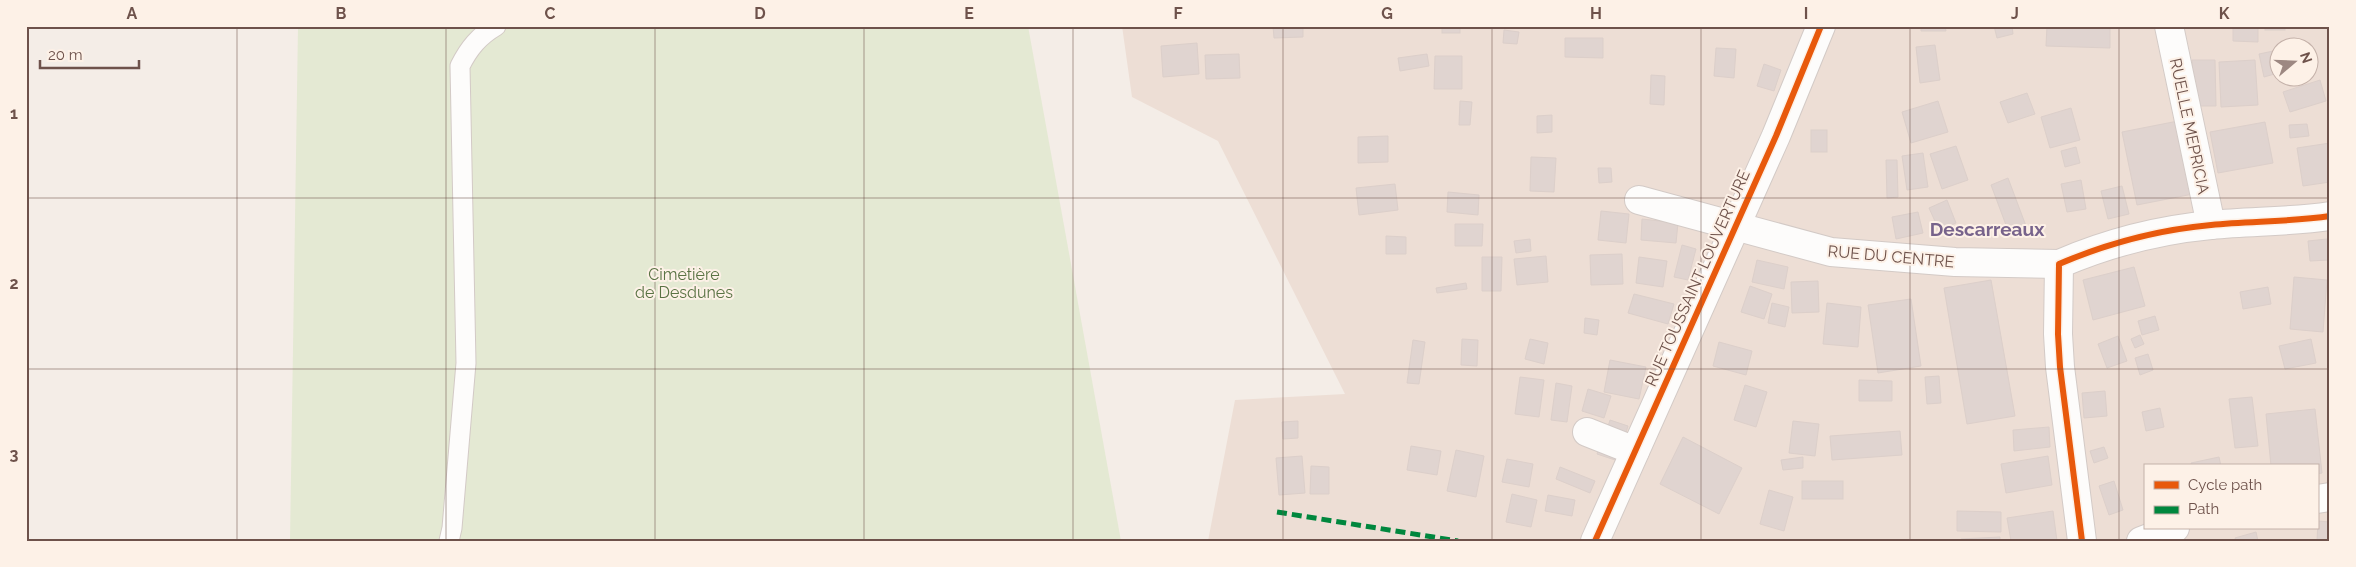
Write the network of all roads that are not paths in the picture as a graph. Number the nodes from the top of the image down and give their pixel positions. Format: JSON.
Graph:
{"nodes":[{"id":1,"x":496,"y":26,"type":"edge"},
{"id":2,"x":1821,"y":26,"type":"edge"},
{"id":3,"x":2169,"y":26,"type":"edge"},
{"id":4,"x":1639,"y":200,"type":"dead end"},
{"id":5,"x":2330,"y":216,"type":"edge"},
{"id":6,"x":1735,"y":225,"type":"junction"},
{"id":7,"x":2211,"y":225,"type":"junction"},
{"id":8,"x":2059,"y":264,"type":"junction"},
{"id":9,"x":1587,"y":432,"type":"dead end"},
{"id":10,"x":1635,"y":451,"type":"junction"},
{"id":11,"x":2170,"y":530,"type":"edge"},
{"id":12,"x":449,"y":541,"type":"edge"},
{"id":13,"x":1596,"y":541,"type":"edge"},
{"id":14,"x":2082,"y":541,"type":"edge"},
{"id":15,"x":2141,"y":541,"type":"edge"}],
"edges":[{"from":1,"to":12,"type":"lane"},
{"from":2,"to":6,"type":"street","name":"RUE TOUSSAINT LOUVERTURE"},
{"from":3,"to":7,"type":"street","name":"RUELLE MEPRICIA"},
{"from":4,"to":6,"type":"street","name":"RUE DU CENTRE"},
{"from":5,"to":7,"type":"street"},
{"from":6,"to":8,"type":"street","name":"RUE DU CENTRE"},
{"from":6,"to":10,"type":"street","name":"RUE TOUSSAINT LOUVERTURE"},
{"from":7,"to":8,"type":"street"},
{"from":8,"to":14,"type":"street"},
{"from":9,"to":10,"type":"street"},
{"from":10,"to":13,"type":"street","name":"RUE TOUSSAINT LOUVERTURE"},
{"from":11,"to":15,"type":"street"}]}
